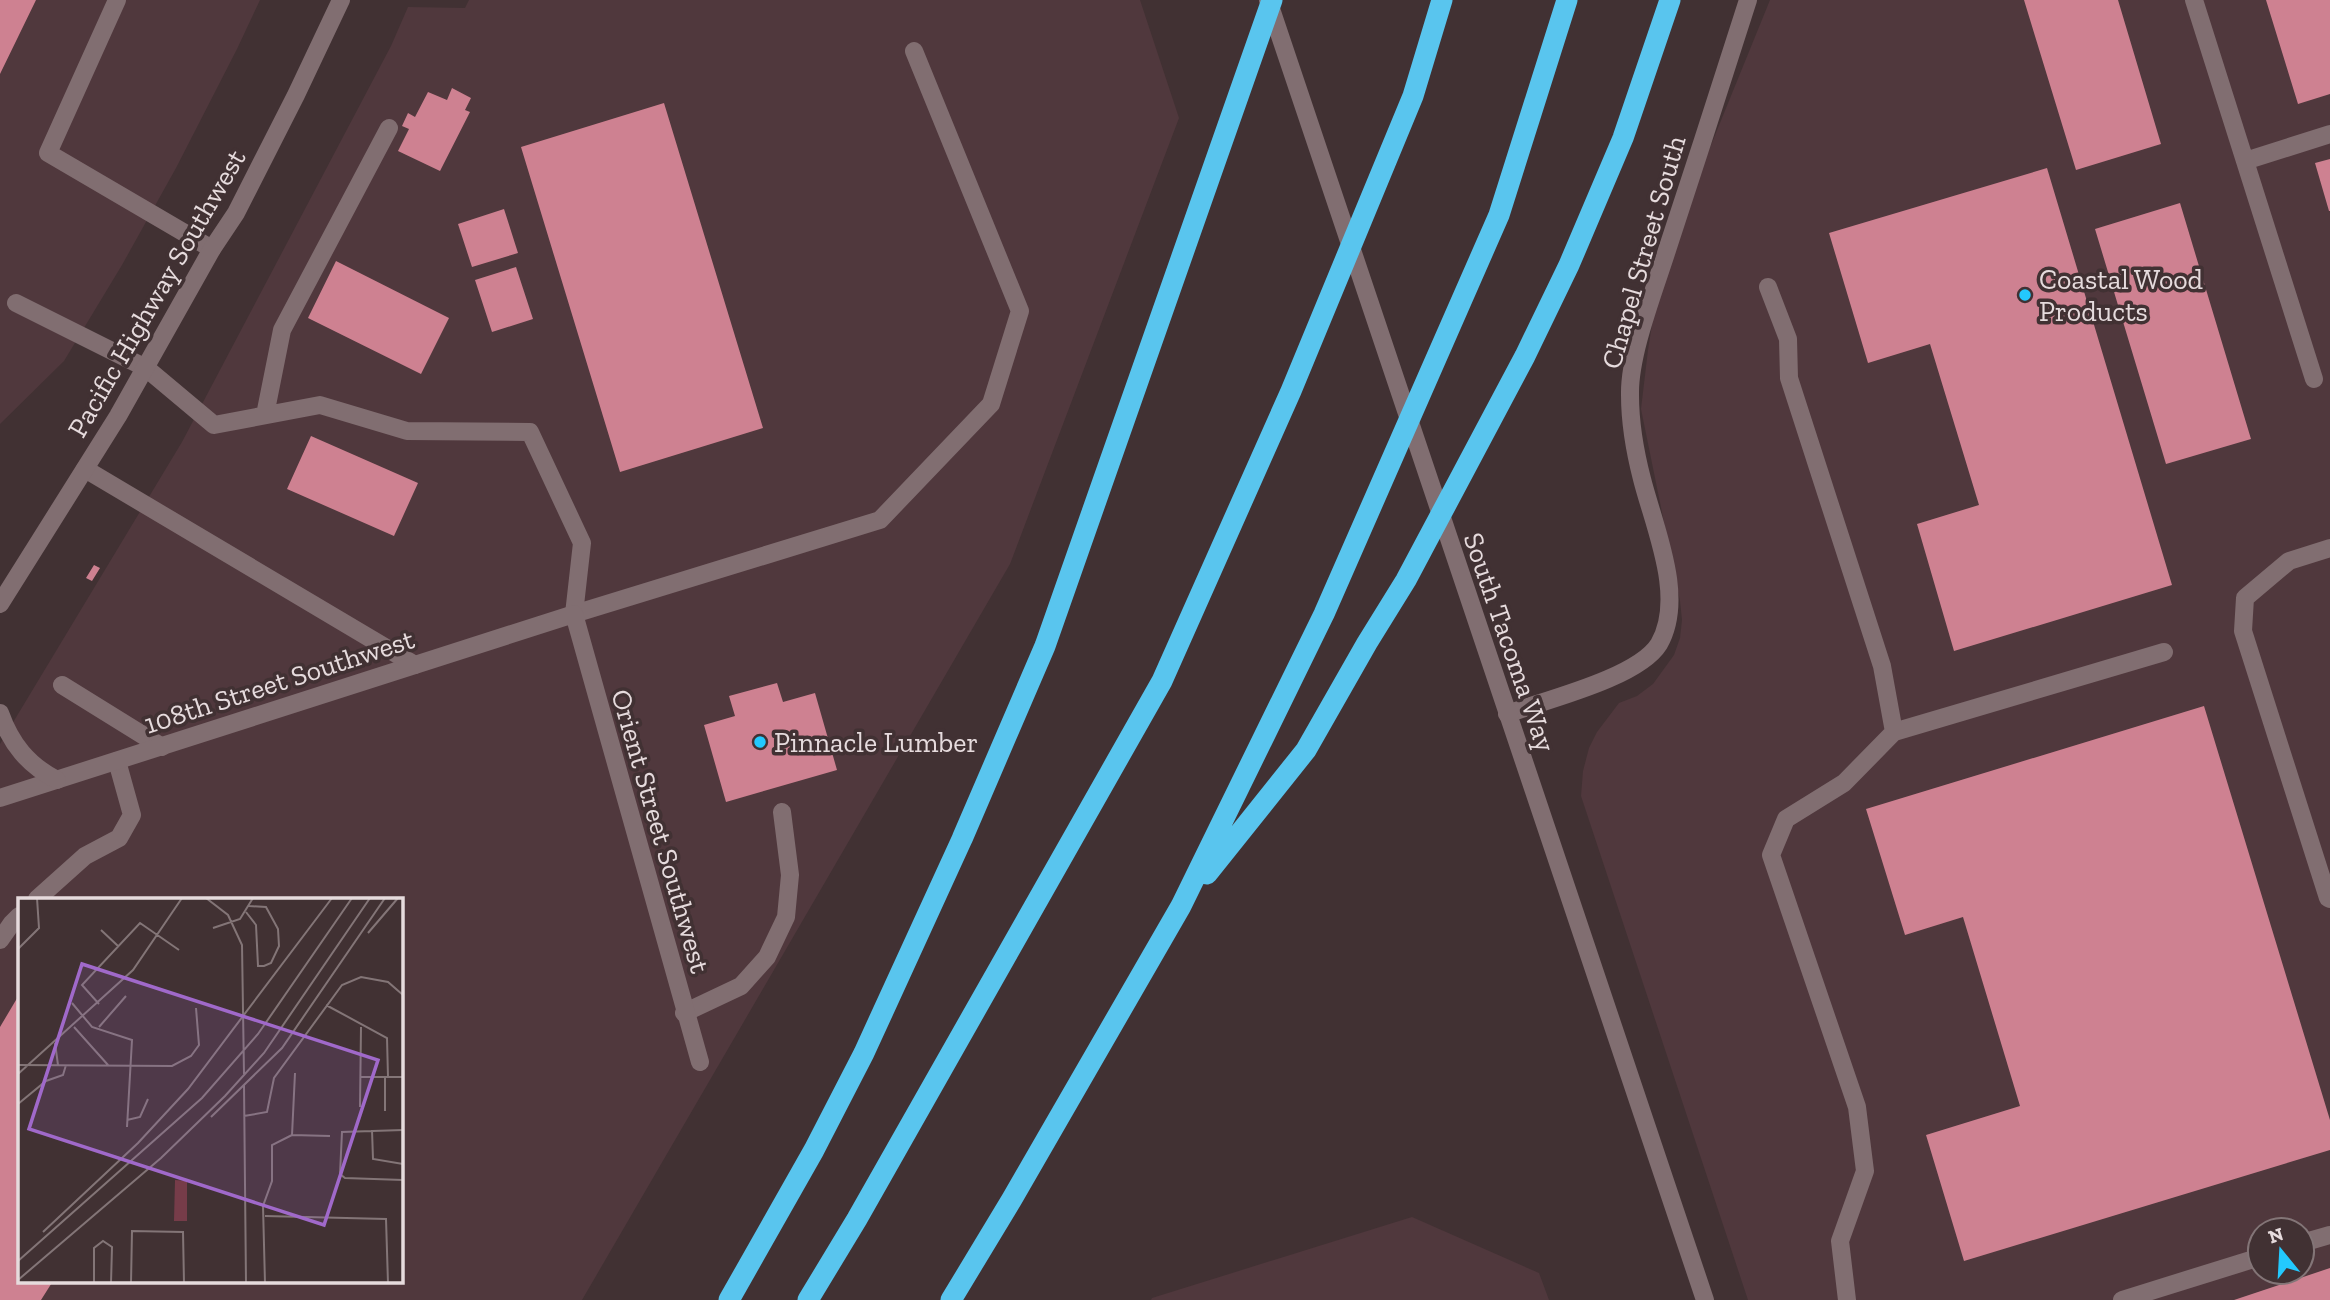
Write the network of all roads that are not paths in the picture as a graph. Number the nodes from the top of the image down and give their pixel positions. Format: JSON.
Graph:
{"nodes":[{"id":1,"x":117,"y":0,"type":"edge"},
{"id":2,"x":341,"y":0,"type":"edge"},
{"id":3,"x":1270,"y":0,"type":"edge"},
{"id":4,"x":1442,"y":0,"type":"edge"},
{"id":5,"x":1567,"y":0,"type":"edge"},
{"id":6,"x":1670,"y":0,"type":"edge"},
{"id":7,"x":1748,"y":0,"type":"edge"},
{"id":8,"x":2194,"y":0,"type":"edge"},
{"id":9,"x":914,"y":51,"type":"dead end"},
{"id":10,"x":389,"y":128,"type":"dead end"},
{"id":11,"x":2330,"y":134,"type":"edge"},
{"id":12,"x":2245,"y":161,"type":"junction"},
{"id":13,"x":212,"y":249,"type":"junction"},
{"id":14,"x":1768,"y":287,"type":"dead end"},
{"id":15,"x":16,"y":303,"type":"dead end"},
{"id":16,"x":146,"y":368,"type":"junction"},
{"id":17,"x":2314,"y":379,"type":"dead end"},
{"id":18,"x":265,"y":415,"type":"junction"},
{"id":19,"x":85,"y":469,"type":"junction"},
{"id":20,"x":2330,"y":548,"type":"edge"},
{"id":21,"x":0,"y":604,"type":"edge"},
{"id":22,"x":574,"y":614,"type":"junction"},
{"id":23,"x":2164,"y":652,"type":"dead end"},
{"id":24,"x":415,"y":665,"type":"junction"},
{"id":25,"x":62,"y":685,"type":"dead end"},
{"id":26,"x":0,"y":713,"type":"edge"},
{"id":27,"x":1507,"y":714,"type":"junction"},
{"id":28,"x":1894,"y":732,"type":"junction"},
{"id":29,"x":162,"y":747,"type":"junction"},
{"id":30,"x":117,"y":761,"type":"junction"},
{"id":31,"x":57,"y":780,"type":"junction"},
{"id":32,"x":0,"y":798,"type":"edge"},
{"id":33,"x":782,"y":812,"type":"dead end"},
{"id":34,"x":38,"y":898,"type":"edge"},
{"id":35,"x":2330,"y":899,"type":"edge"},
{"id":36,"x":1181,"y":906,"type":"junction"},
{"id":37,"x":18,"y":917,"type":"edge"},
{"id":38,"x":0,"y":940,"type":"edge"},
{"id":39,"x":684,"y":1013,"type":"junction"},
{"id":40,"x":699,"y":1062,"type":"dead end"},
{"id":41,"x":2246,"y":1261,"type":"edge"},
{"id":42,"x":729,"y":1300,"type":"edge"},
{"id":43,"x":808,"y":1300,"type":"edge"},
{"id":44,"x":951,"y":1300,"type":"edge"},
{"id":45,"x":1704,"y":1300,"type":"edge"},
{"id":46,"x":1847,"y":1300,"type":"edge"},
{"id":47,"x":2122,"y":1300,"type":"edge"}],
"edges":[{"from":1,"to":13,"type":"street"},
{"from":2,"to":13,"type":"street","name":"Pacific Highway Southwest"},
{"from":3,"to":27,"type":"street","name":"South Tacoma Way"},
{"from":3,"to":42,"type":"highway"},
{"from":4,"to":43,"type":"highway"},
{"from":5,"to":36,"type":"highway"},
{"from":6,"to":36,"type":"highway"},
{"from":7,"to":27,"type":"street","name":"Chapel Street South"},
{"from":8,"to":12,"type":"street"},
{"from":9,"to":22,"type":"street","name":"108th Street Southwest"},
{"from":10,"to":18,"type":"street"},
{"from":11,"to":12,"type":"street"},
{"from":12,"to":17,"type":"street"},
{"from":13,"to":16,"type":"street","name":"Pacific Highway Southwest"},
{"from":14,"to":28,"type":"street"},
{"from":15,"to":16,"type":"street"},
{"from":16,"to":18,"type":"street"},
{"from":16,"to":19,"type":"street","name":"Pacific Highway Southwest"},
{"from":18,"to":22,"type":"street"},
{"from":19,"to":21,"type":"street","name":"Pacific Highway Southwest"},
{"from":19,"to":24,"type":"street"},
{"from":20,"to":35,"type":"street"},
{"from":22,"to":24,"type":"street","name":"108th Street Southwest"},
{"from":22,"to":39,"type":"street","name":"Orient Street Southwest"},
{"from":23,"to":28,"type":"street"},
{"from":24,"to":29,"type":"street","name":"108th Street Southwest"},
{"from":25,"to":29,"type":"street"},
{"from":26,"to":31,"type":"street"},
{"from":27,"to":45,"type":"street","name":"South Tacoma Way"},
{"from":28,"to":46,"type":"street"},
{"from":29,"to":30,"type":"street","name":"108th Street Southwest"},
{"from":30,"to":31,"type":"street","name":"108th Street Southwest"},
{"from":30,"to":34,"type":"street"},
{"from":31,"to":32,"type":"street","name":"108th Street Southwest"},
{"from":33,"to":39,"type":"street"},
{"from":36,"to":44,"type":"highway"},
{"from":37,"to":38,"type":"street"},
{"from":39,"to":40,"type":"street","name":"Orient Street Southwest"},
{"from":41,"to":47,"type":"street"}]}
